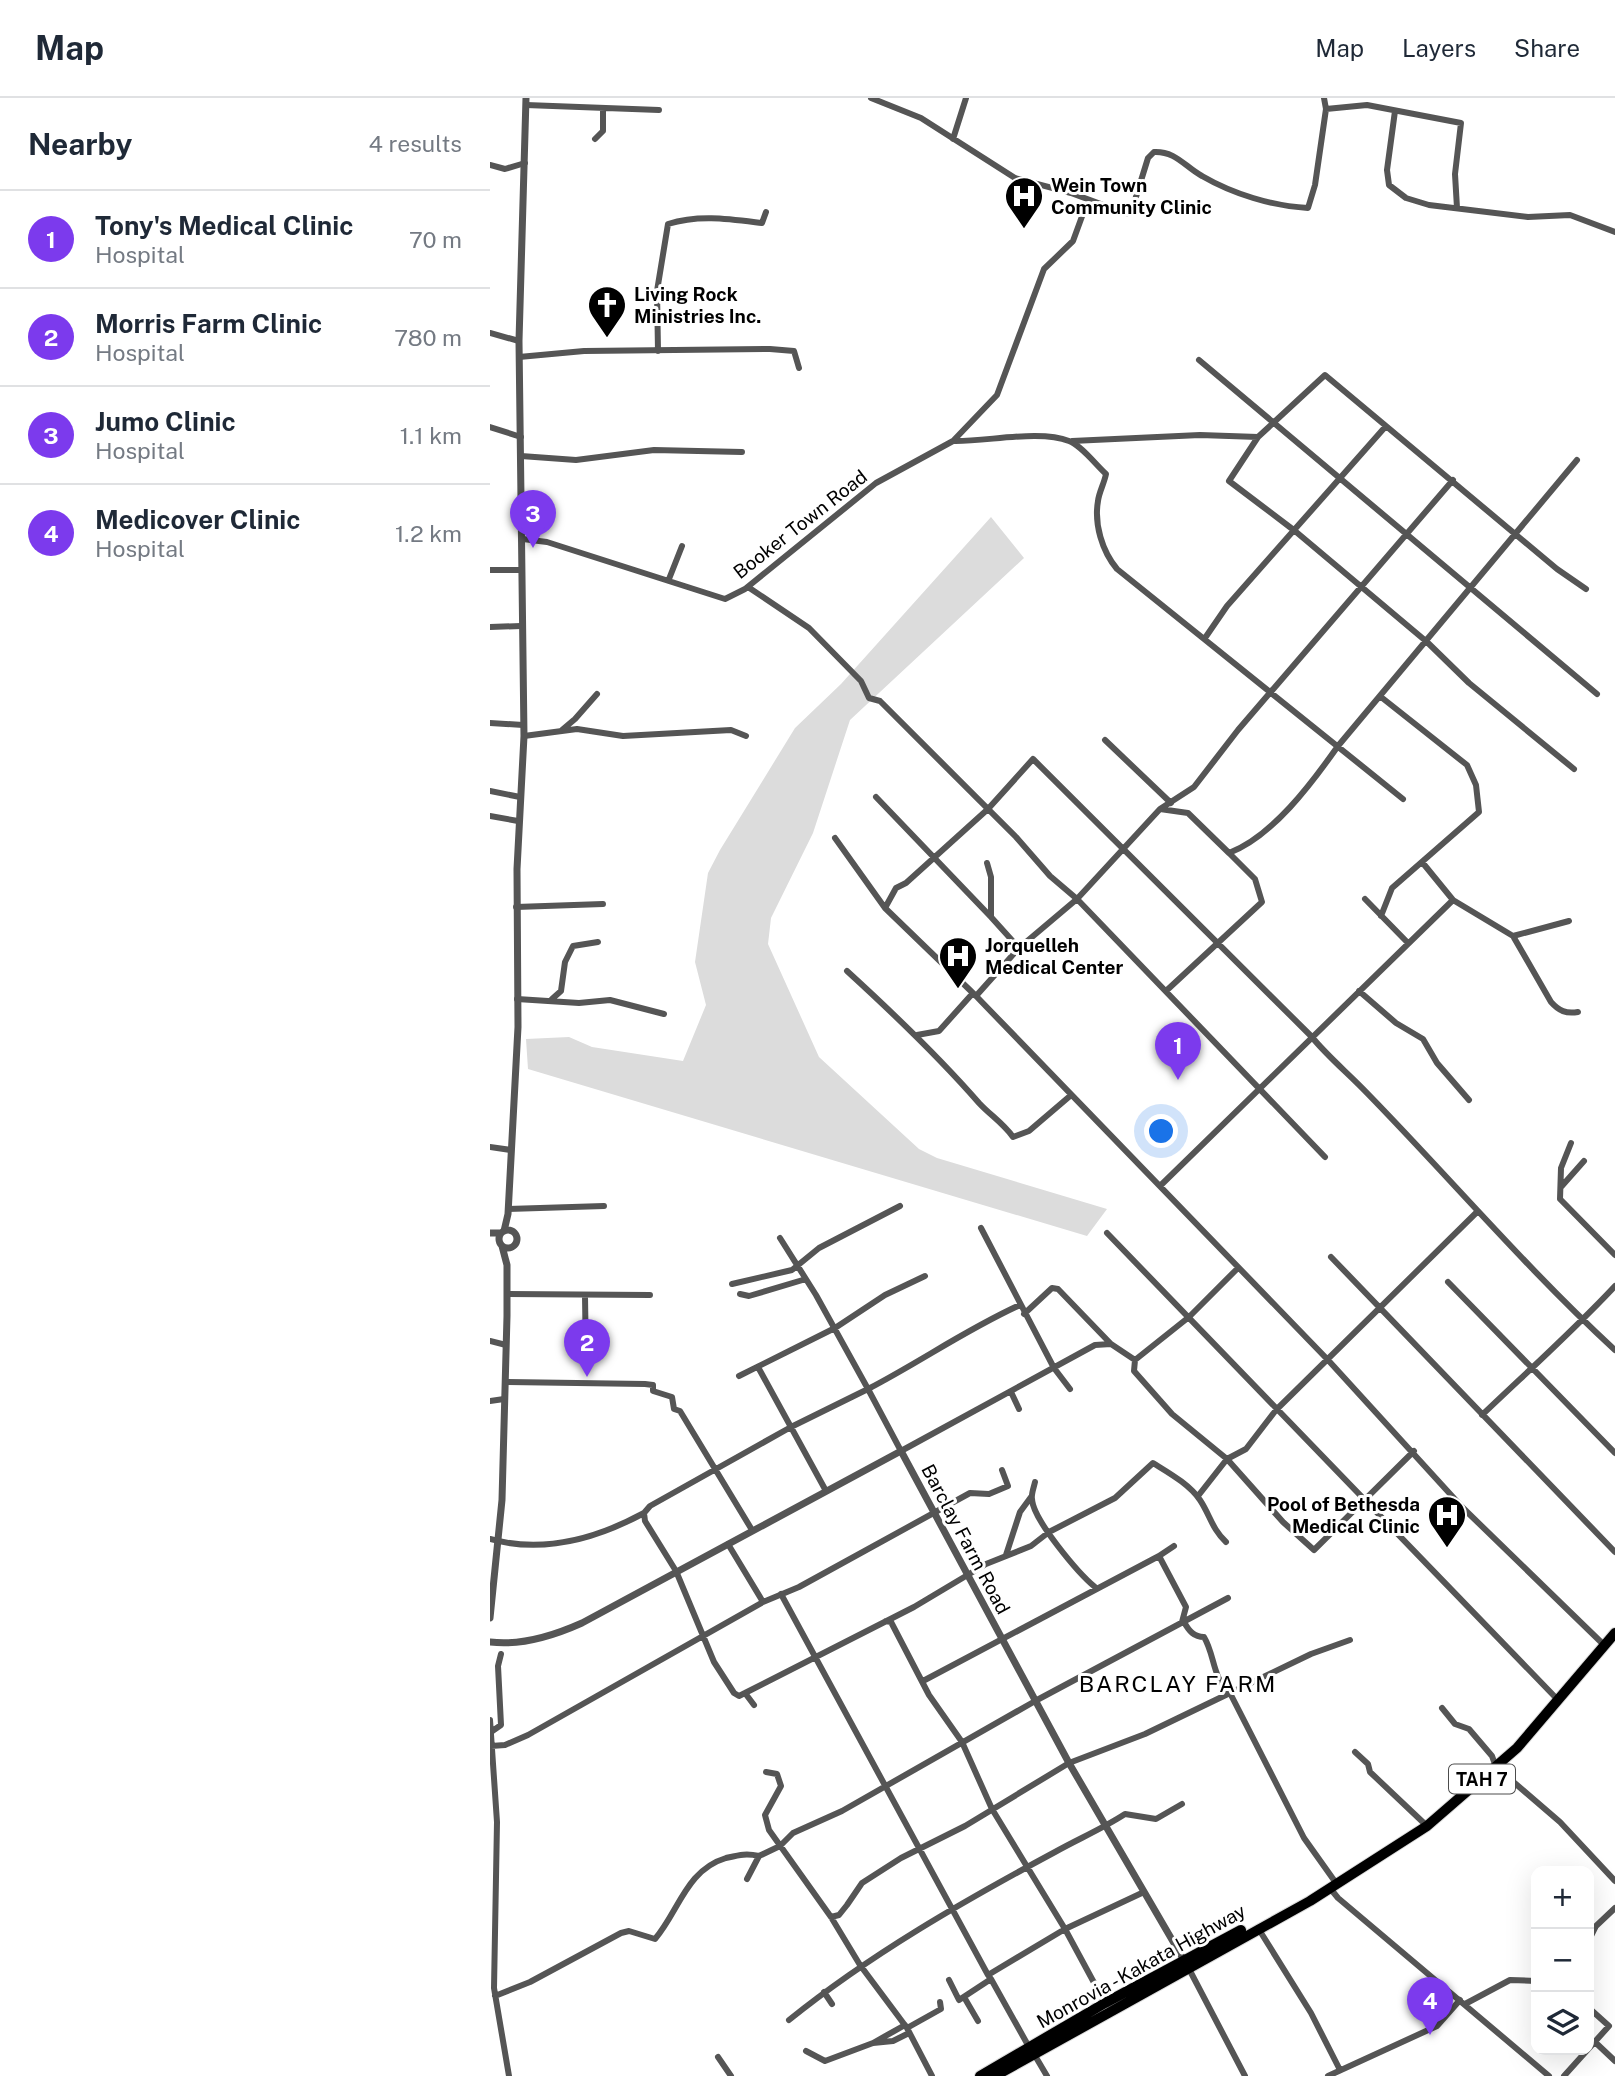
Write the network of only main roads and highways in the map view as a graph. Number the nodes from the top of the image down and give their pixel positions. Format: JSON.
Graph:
{"nodes":[{"id":1,"x":1615,"y":1633,"type":"edge"},
{"id":2,"x":1328,"y":1888,"type":"junction"},
{"id":3,"x":1186,"y":1964,"type":"junction"},
{"id":4,"x":1032,"y":2051,"type":"junction"},
{"id":5,"x":980,"y":2076,"type":"edge"},
{"id":6,"x":995,"y":2076,"type":"edge"}],
"edges":[{"from":1,"to":2,"type":"highway","name":"Monrovia - Kakata Highway","number":"TAH 7"},
{"from":2,"to":3,"type":"highway","name":"Monrovia - Kakata Highway","number":"TAH 7"},
{"from":2,"to":3,"type":"highway","name":"Monrovia - Kakata Highway","number":"TAH 7"},
{"from":3,"to":4,"type":"highway","name":"Monrovia - Kakata Highway","number":"TAH 7"},
{"from":3,"to":4,"type":"highway","name":"Monrovia - Kakata Highway","number":"TAH 7"},
{"from":4,"to":5,"type":"highway","name":"Monrovia - Kakata Highway","number":"TAH 7"},
{"from":4,"to":6,"type":"highway","name":"Monrovia - Kakata Highway","number":"TAH 7"}]}
